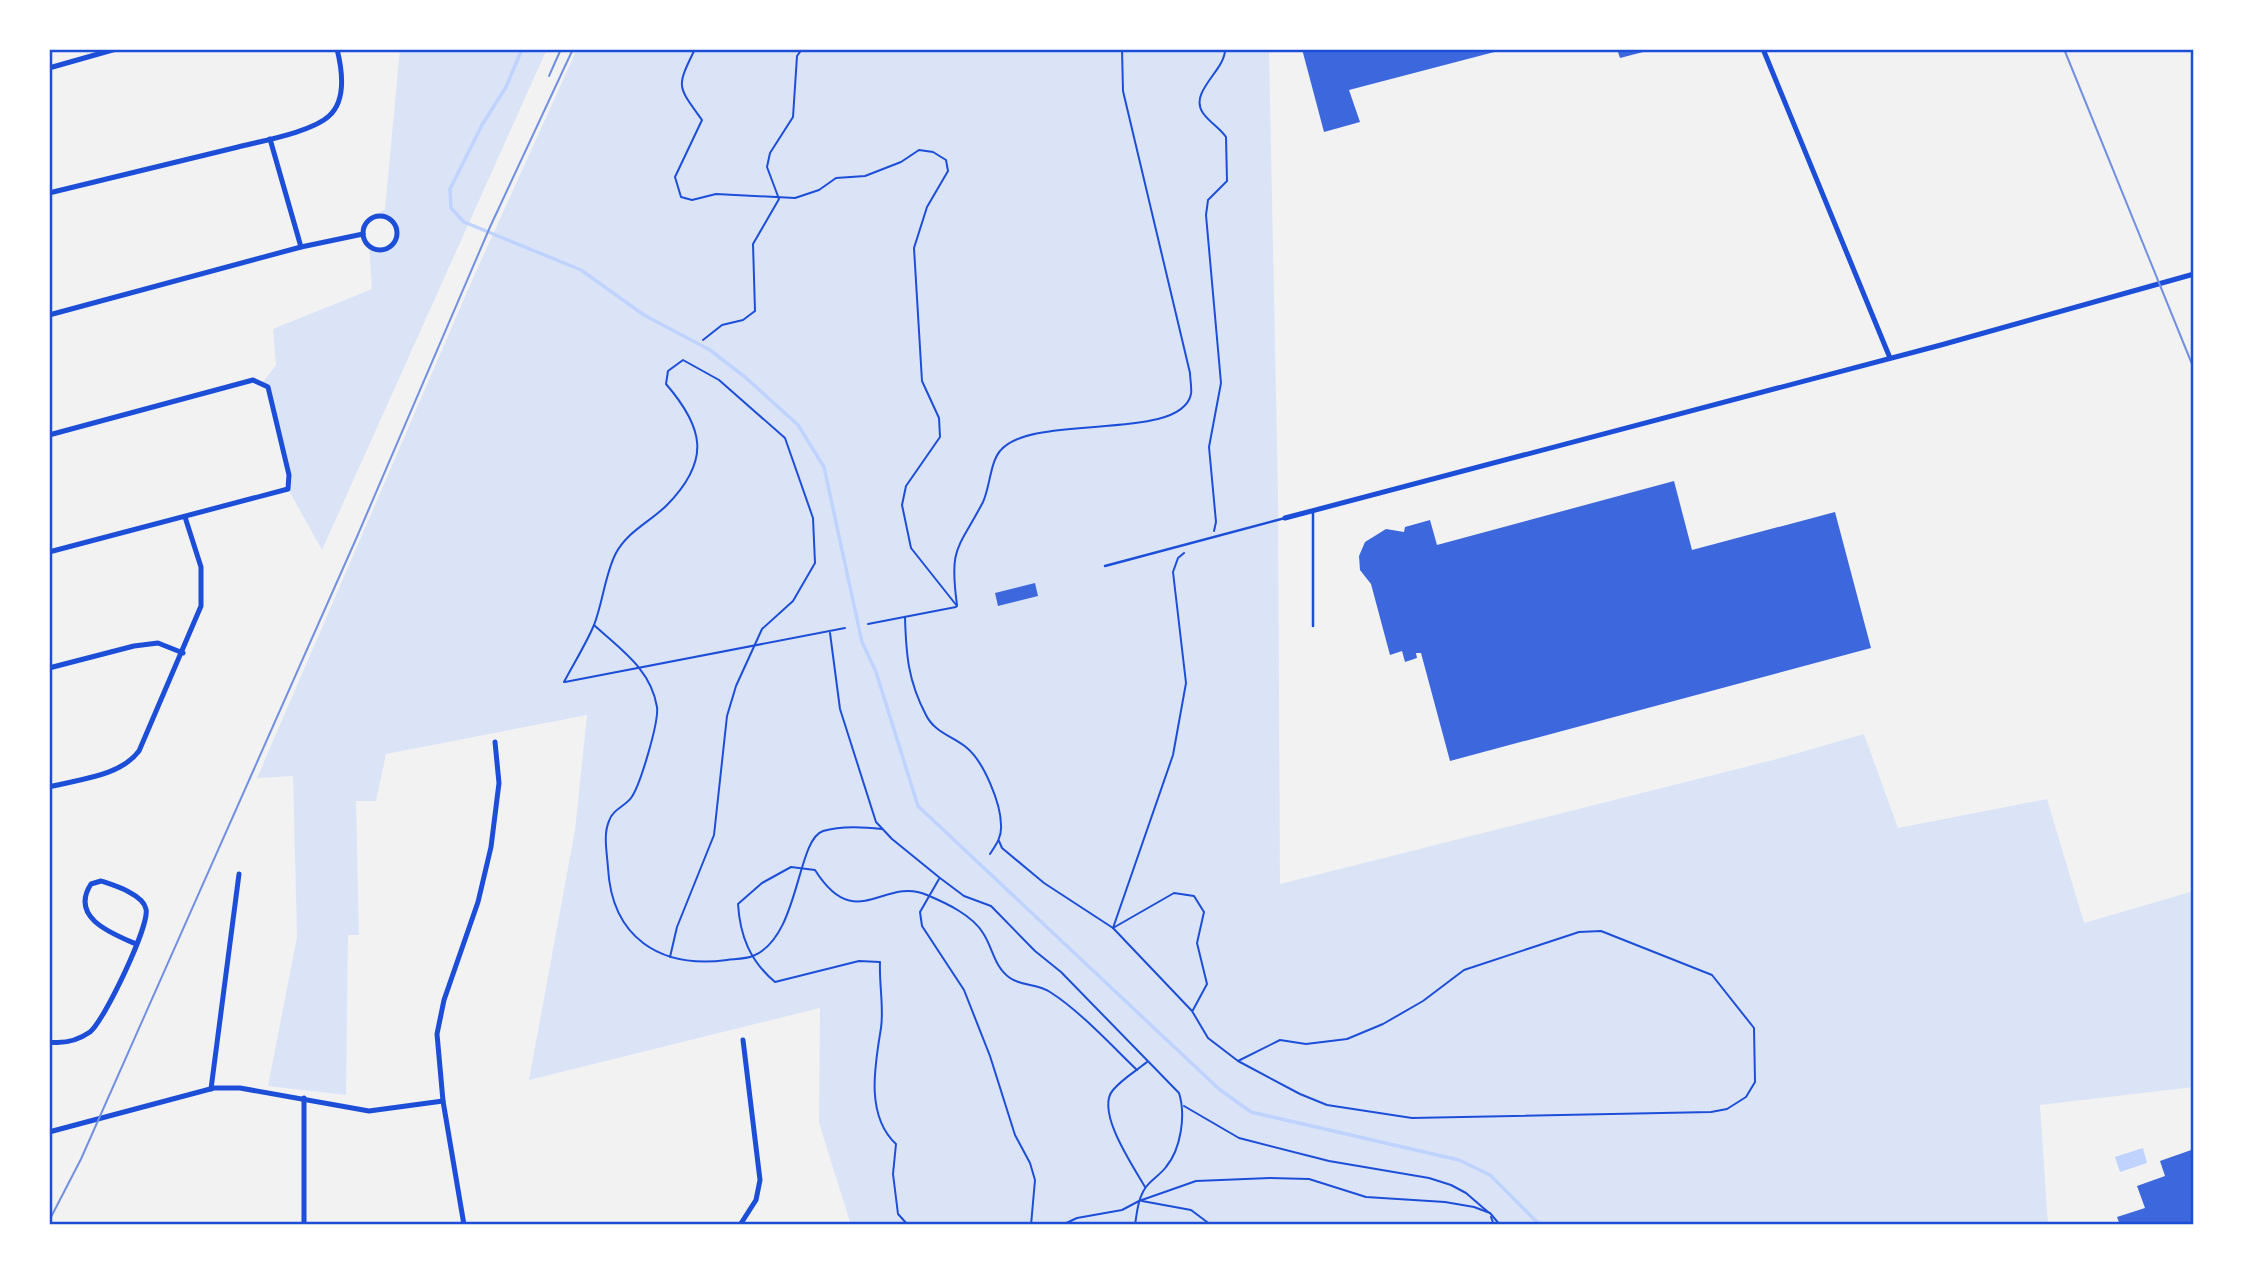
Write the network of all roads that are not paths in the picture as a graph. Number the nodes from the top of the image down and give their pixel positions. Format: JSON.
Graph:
{"nodes":[{"id":1,"x":116,"y":49,"type":"edge"},
{"id":2,"x":337,"y":49,"type":"edge"},
{"id":3,"x":1763,"y":49,"type":"edge"},
{"id":4,"x":49,"y":68,"type":"edge"},
{"id":5,"x":270,"y":138,"type":"junction"},
{"id":6,"x":49,"y":193,"type":"edge"},
{"id":7,"x":363,"y":234,"type":"junction"},
{"id":8,"x":301,"y":247,"type":"junction"},
{"id":9,"x":2194,"y":274,"type":"edge"},
{"id":10,"x":49,"y":315,"type":"edge"},
{"id":11,"x":1890,"y":358,"type":"junction"},
{"id":12,"x":49,"y":435,"type":"edge"},
{"id":13,"x":1313,"y":511,"type":"junction"},
{"id":14,"x":185,"y":517,"type":"junction"},
{"id":15,"x":1285,"y":518,"type":"joint"},
{"id":16,"x":49,"y":552,"type":"edge"},
{"id":17,"x":1105,"y":566,"type":"dead end"},
{"id":18,"x":1313,"y":626,"type":"dead end"},
{"id":19,"x":183,"y":653,"type":"junction"},
{"id":20,"x":49,"y":668,"type":"edge"},
{"id":21,"x":495,"y":742,"type":"dead end"},
{"id":22,"x":49,"y":788,"type":"edge"},
{"id":23,"x":239,"y":874,"type":"dead end"},
{"id":24,"x":136,"y":944,"type":"junction"},
{"id":25,"x":743,"y":1040,"type":"dead end"},
{"id":26,"x":49,"y":1042,"type":"edge"},
{"id":27,"x":211,"y":1089,"type":"junction"},
{"id":28,"x":304,"y":1098,"type":"junction"},
{"id":29,"x":443,"y":1101,"type":"junction"},
{"id":30,"x":49,"y":1132,"type":"edge"},
{"id":31,"x":304,"y":1225,"type":"edge"},
{"id":32,"x":464,"y":1225,"type":"edge"},
{"id":33,"x":740,"y":1225,"type":"edge"}],
"edges":[{"from":1,"to":4,"type":"street"},
{"from":2,"to":5,"type":"street"},
{"from":3,"to":11,"type":"street"},
{"from":5,"to":6,"type":"street"},
{"from":5,"to":8,"type":"street"},
{"from":7,"to":7,"type":"street"},
{"from":7,"to":8,"type":"street"},
{"from":8,"to":10,"type":"street"},
{"from":9,"to":11,"type":"street"},
{"from":11,"to":13,"type":"street"},
{"from":12,"to":14,"type":"street"},
{"from":13,"to":15,"type":"street"},
{"from":13,"to":18,"type":"lane"},
{"from":14,"to":16,"type":"street"},
{"from":14,"to":19,"type":"street"},
{"from":15,"to":17,"type":"lane"},
{"from":19,"to":20,"type":"street"},
{"from":19,"to":22,"type":"street"},
{"from":21,"to":29,"type":"street"},
{"from":23,"to":27,"type":"street"},
{"from":24,"to":24,"type":"street"},
{"from":24,"to":26,"type":"street"},
{"from":25,"to":33,"type":"street"},
{"from":27,"to":28,"type":"street"},
{"from":27,"to":30,"type":"street"},
{"from":28,"to":29,"type":"street"},
{"from":28,"to":31,"type":"street"},
{"from":29,"to":32,"type":"street"}]}
